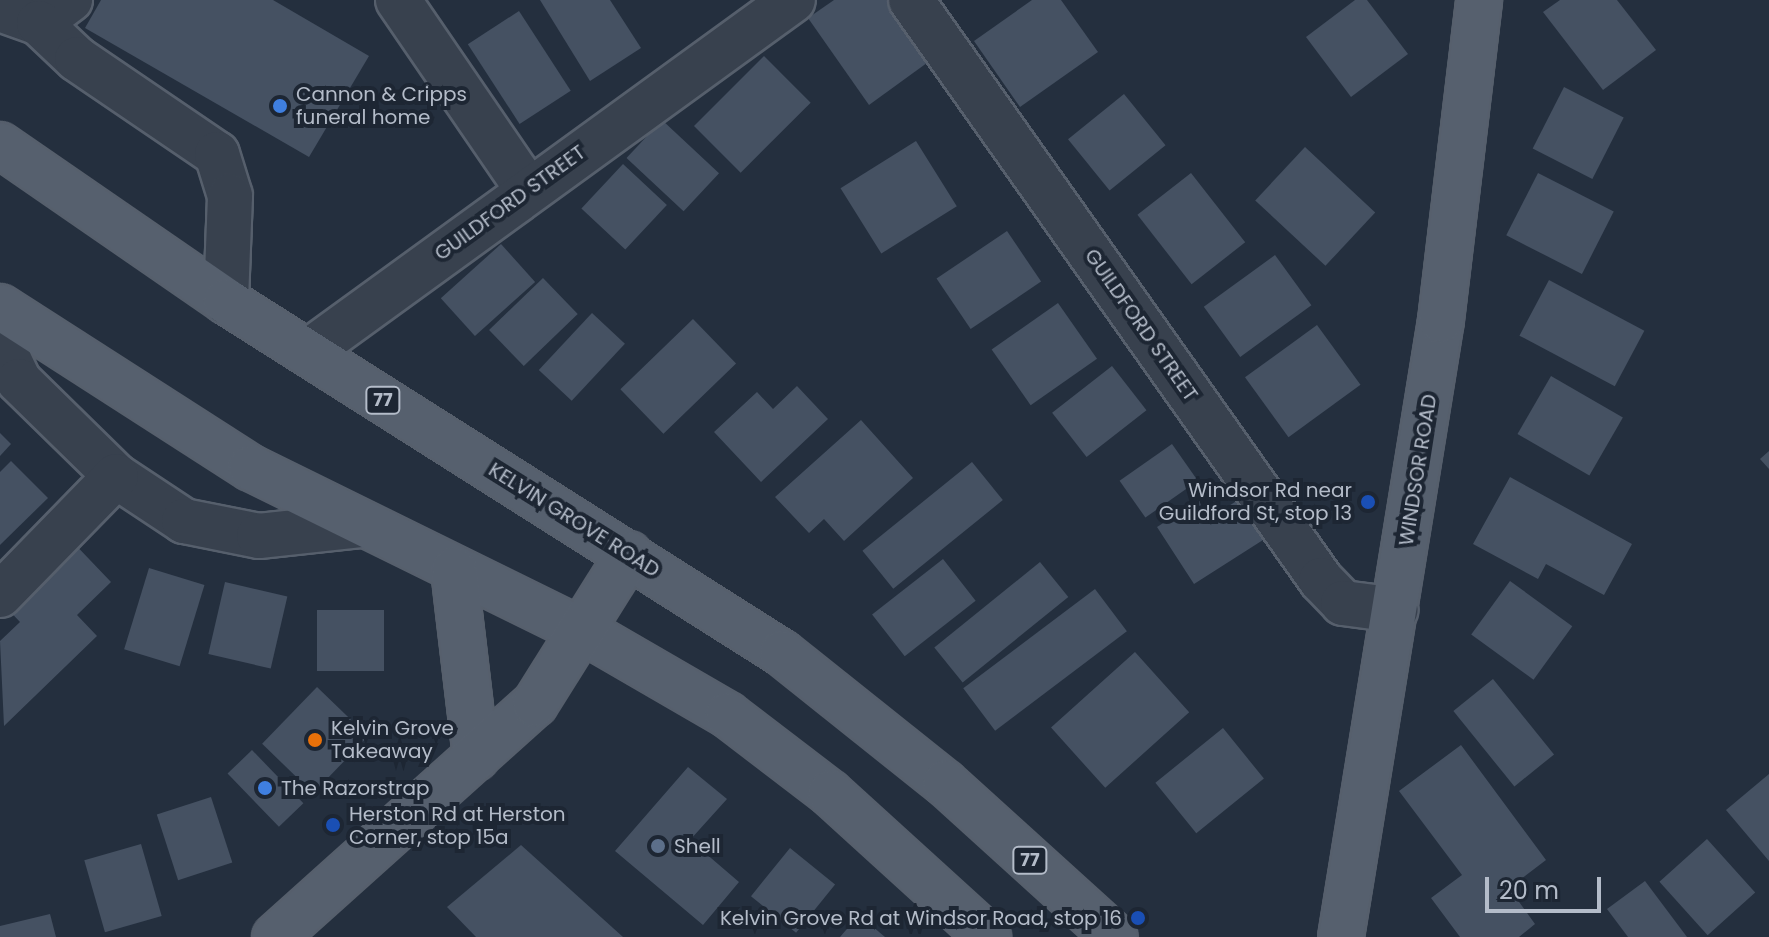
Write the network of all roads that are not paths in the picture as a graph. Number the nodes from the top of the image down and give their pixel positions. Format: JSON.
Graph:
{"nodes":[{"id":1,"x":398,"y":0,"type":"edge"},
{"id":2,"x":793,"y":0,"type":"edge"},
{"id":3,"x":911,"y":0,"type":"edge"},
{"id":4,"x":1479,"y":0,"type":"edge"},
{"id":5,"x":36,"y":11,"type":"edge"},
{"id":6,"x":0,"y":145,"type":"edge"},
{"id":7,"x":528,"y":190,"type":"junction"},
{"id":8,"x":226,"y":301,"type":"junction"},
{"id":9,"x":0,"y":307,"type":"edge"},
{"id":10,"x":0,"y":341,"type":"edge"},
{"id":11,"x":308,"y":352,"type":"junction"},
{"id":12,"x":116,"y":476,"type":"junction"},
{"id":13,"x":362,"y":525,"type":"junction"},
{"id":14,"x":629,"y":554,"type":"junction"},
{"id":15,"x":454,"y":570,"type":"junction"},
{"id":16,"x":0,"y":595,"type":"edge"},
{"id":17,"x":1396,"y":610,"type":"junction"},
{"id":18,"x":585,"y":632,"type":"junction"},
{"id":19,"x":476,"y":758,"type":"junction"},
{"id":20,"x":275,"y":937,"type":"edge"},
{"id":21,"x":988,"y":937,"type":"edge"},
{"id":22,"x":1115,"y":937,"type":"edge"},
{"id":23,"x":1341,"y":937,"type":"edge"}],
"edges":[{"from":1,"to":7,"type":"street"},
{"from":2,"to":7,"type":"street","name":"GUILDFORD STREET"},
{"from":3,"to":17,"type":"street","name":"GUILDFORD STREET"},
{"from":4,"to":17,"type":"main road","name":"WINDSOR ROAD"},
{"from":5,"to":8,"type":"street"},
{"from":6,"to":8,"type":"main road","name":"KELVIN GROVE ROAD","number":"77"},
{"from":7,"to":11,"type":"street","name":"GUILDFORD STREET"},
{"from":8,"to":11,"type":"main road","name":"KELVIN GROVE ROAD","number":"77"},
{"from":9,"to":13,"type":"main road"},
{"from":10,"to":12,"type":"street"},
{"from":11,"to":14,"type":"main road","name":"KELVIN GROVE ROAD","number":"77"},
{"from":12,"to":13,"type":"street"},
{"from":12,"to":16,"type":"street"},
{"from":13,"to":15,"type":"main road"},
{"from":14,"to":18,"type":"main road"},
{"from":14,"to":22,"type":"main road","name":"KELVIN GROVE ROAD","number":"77"},
{"from":15,"to":18,"type":"main road"},
{"from":15,"to":19,"type":"main road"},
{"from":17,"to":23,"type":"main road","name":"WINDSOR ROAD"},
{"from":18,"to":19,"type":"main road"},
{"from":18,"to":21,"type":"main road"},
{"from":19,"to":20,"type":"main road"}]}
